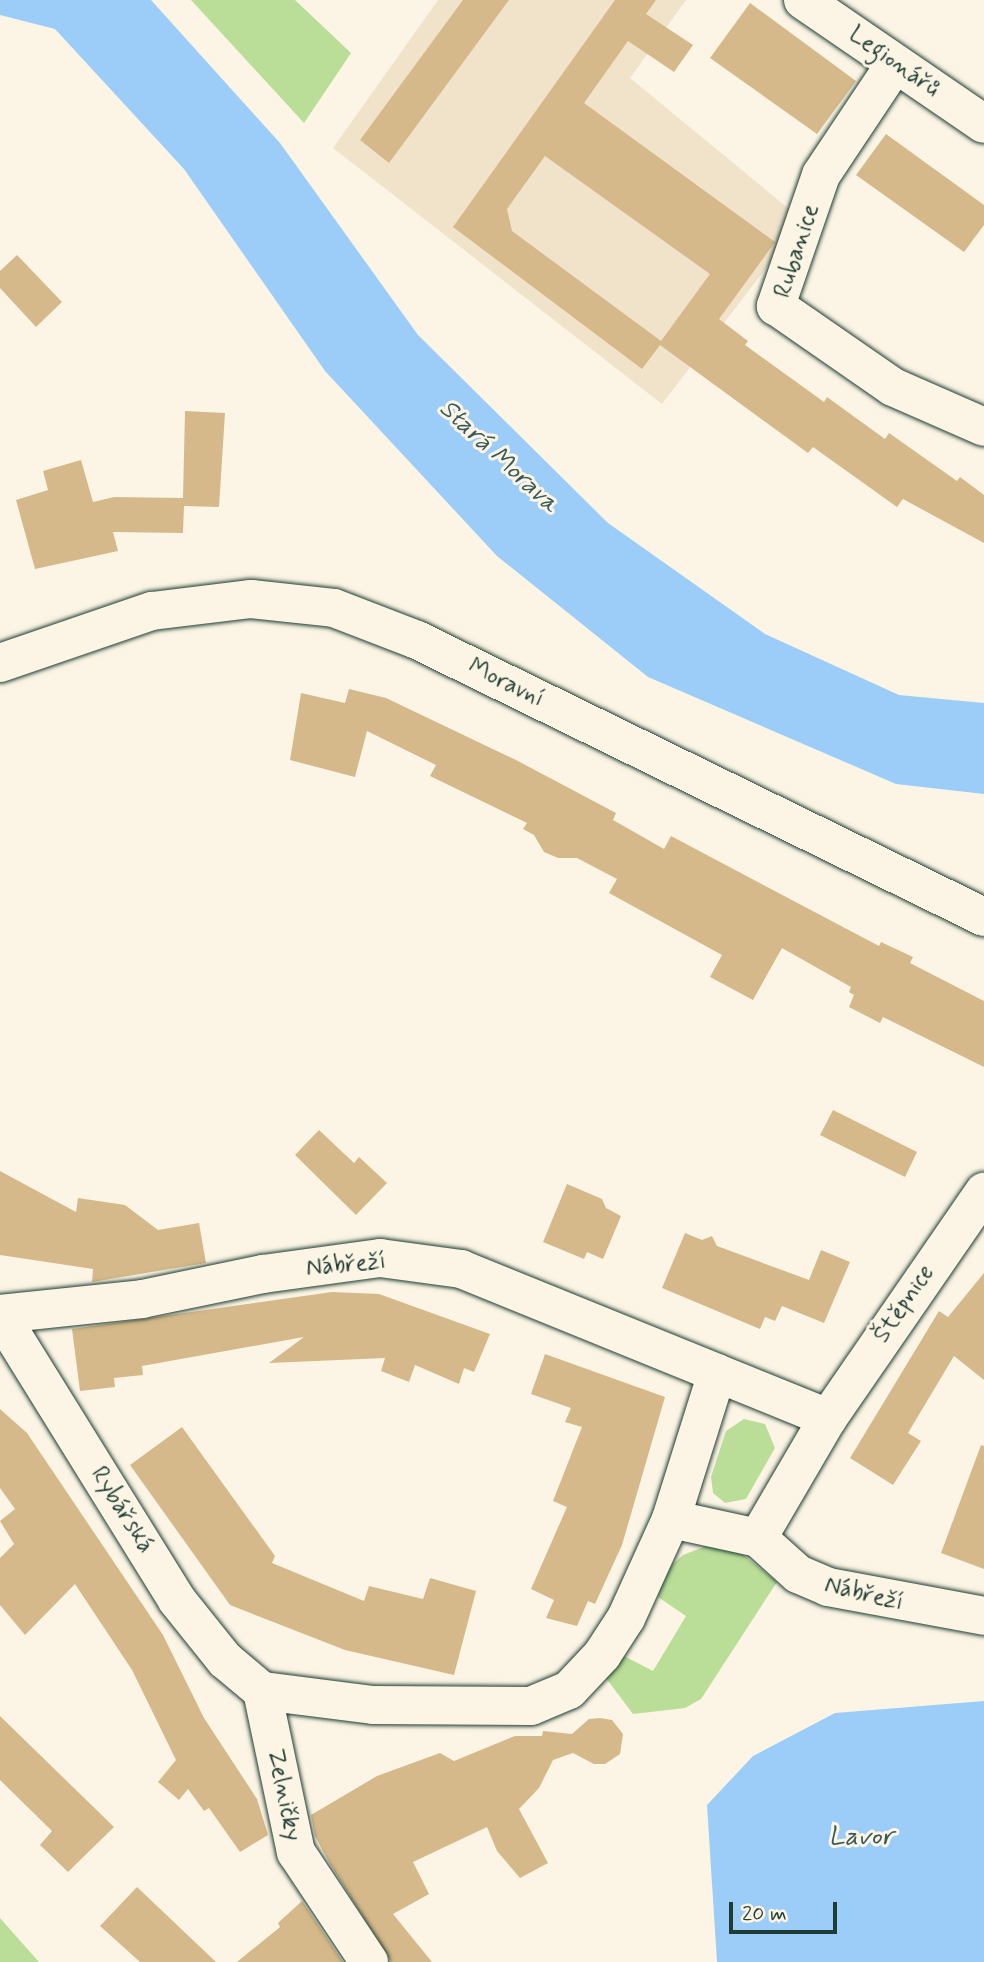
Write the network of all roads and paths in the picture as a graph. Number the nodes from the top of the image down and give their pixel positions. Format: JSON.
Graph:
{"nodes":[{"id":1,"x":803,"y":0,"type":"edge"},
{"id":2,"x":895,"y":64,"type":"junction"},
{"id":3,"x":984,"y":124,"type":"edge"},
{"id":4,"x":984,"y":427,"type":"edge"},
{"id":5,"x":0,"y":663,"type":"edge"},
{"id":6,"x":984,"y":917,"type":"edge"},
{"id":7,"x":984,"y":1192,"type":"edge"},
{"id":8,"x":0,"y":1314,"type":"edge"},
{"id":9,"x":717,"y":1373,"type":"junction"},
{"id":10,"x":828,"y":1418,"type":"junction"},
{"id":11,"x":671,"y":1518,"type":"junction"},
{"id":12,"x":758,"y":1538,"type":"junction"},
{"id":13,"x":984,"y":1616,"type":"edge"},
{"id":14,"x":262,"y":1691,"type":"junction"},
{"id":15,"x":369,"y":1962,"type":"edge"}],
"edges":[{"from":1,"to":2,"type":"street","name":"Legionářů"},
{"from":2,"to":3,"type":"street","name":"Legionářů"},
{"from":2,"to":4,"type":"street","name":"Rubanice"},
{"from":5,"to":6,"type":"street","name":"Moravní"},
{"from":7,"to":10,"type":"street","name":"Štěpnice"},
{"from":8,"to":9,"type":"street","name":"Nábřeží"},
{"from":8,"to":14,"type":"street","name":"Rybářská"},
{"from":9,"to":10,"type":"street","name":"Nábřeží"},
{"from":9,"to":11,"type":"street"},
{"from":10,"to":12,"type":"street"},
{"from":11,"to":12,"type":"street","name":"Nábřeží"},
{"from":11,"to":14,"type":"street"},
{"from":12,"to":13,"type":"street","name":"Nábřeží"},
{"from":14,"to":15,"type":"street","name":"Zelničky"}]}
